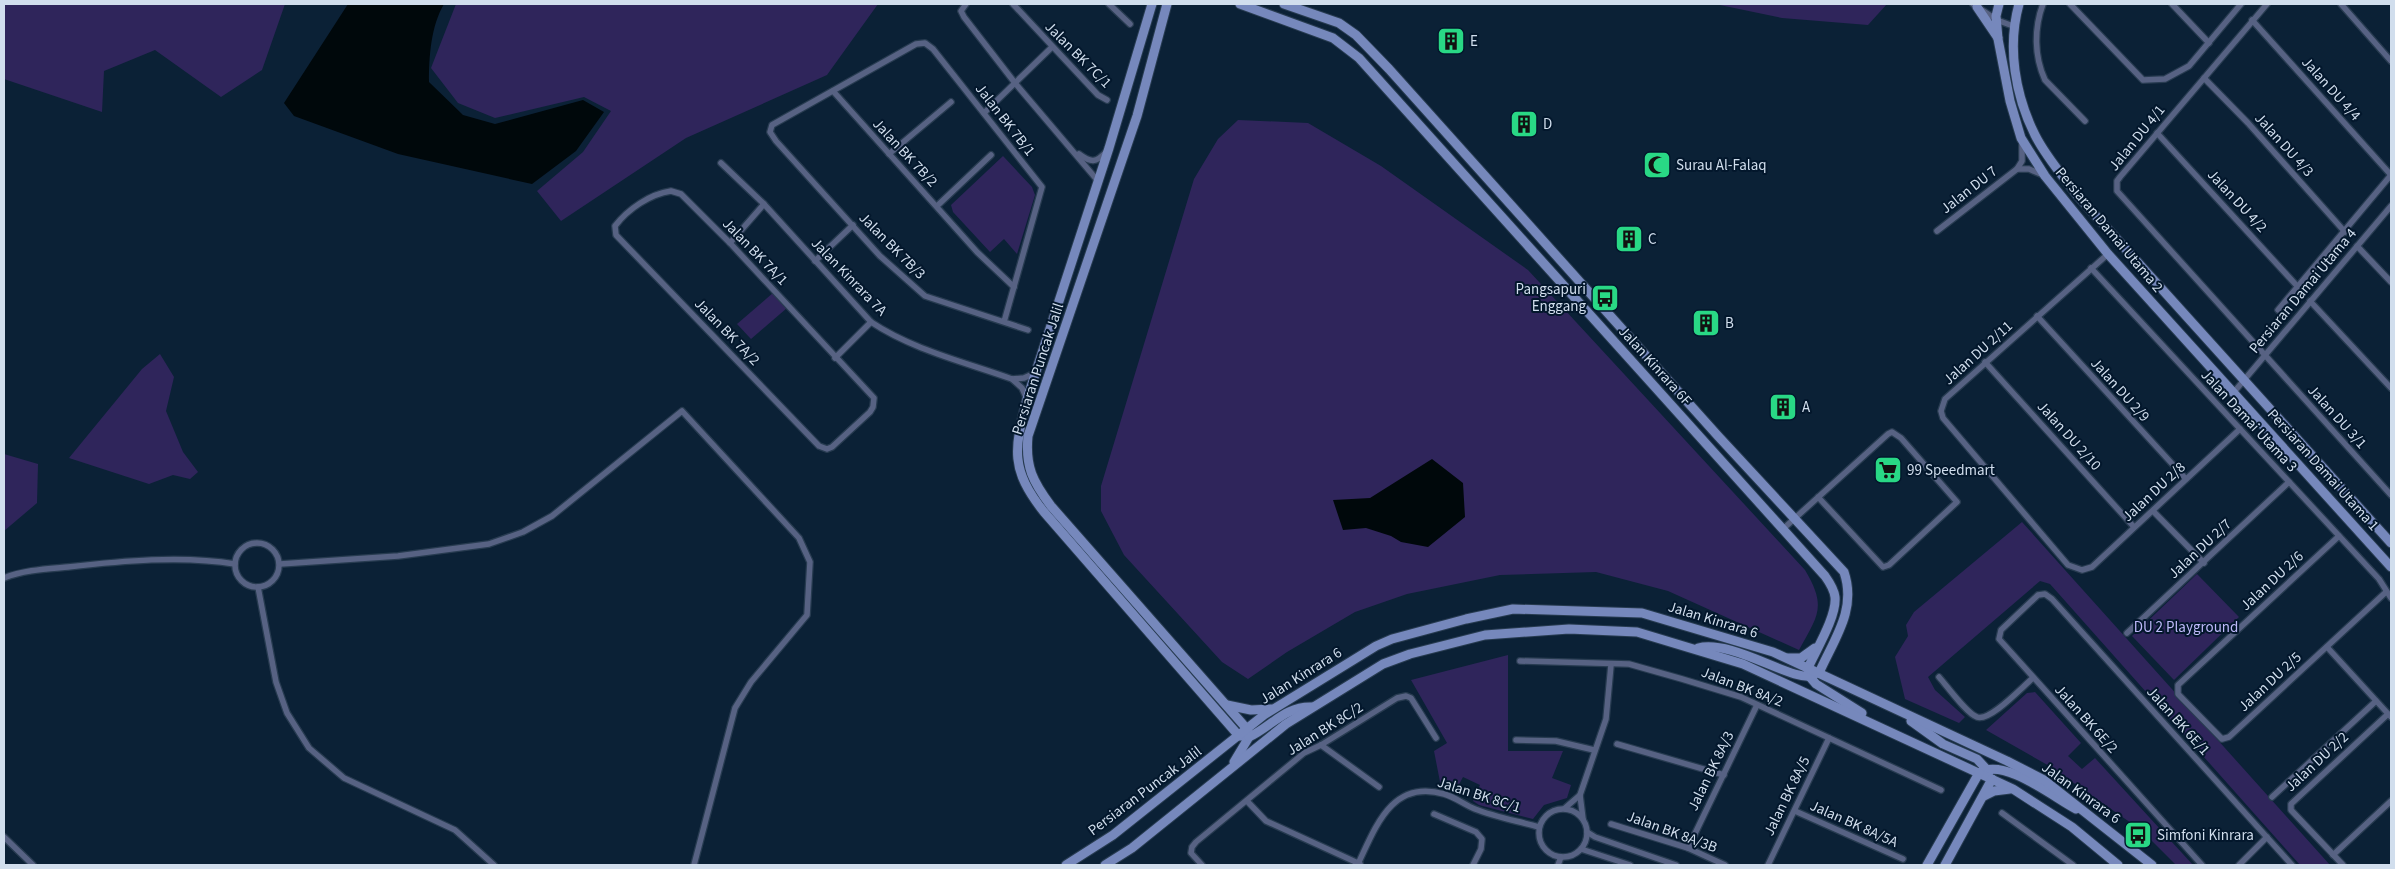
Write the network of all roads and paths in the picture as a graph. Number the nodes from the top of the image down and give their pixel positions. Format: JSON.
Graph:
{"nodes":[{"id":1,"x":966,"y":4,"type":"edge"},
{"id":2,"x":1013,"y":4,"type":"edge"},
{"id":3,"x":1110,"y":4,"type":"edge"},
{"id":4,"x":1152,"y":4,"type":"edge"},
{"id":5,"x":1172,"y":4,"type":"edge"},
{"id":6,"x":1240,"y":4,"type":"edge"},
{"id":7,"x":1284,"y":4,"type":"edge"},
{"id":8,"x":1999,"y":4,"type":"edge"},
{"id":9,"x":2019,"y":4,"type":"edge"},
{"id":10,"x":2043,"y":4,"type":"edge"},
{"id":11,"x":2070,"y":4,"type":"edge"},
{"id":12,"x":2172,"y":4,"type":"edge"},
{"id":13,"x":2241,"y":4,"type":"edge"},
{"id":14,"x":2267,"y":4,"type":"edge"},
{"id":15,"x":2341,"y":4,"type":"edge"},
{"id":16,"x":1975,"y":6,"type":"edge"},
{"id":17,"x":1166,"y":8,"type":"edge"},
{"id":18,"x":1997,"y":20,"type":"junction"},
{"id":19,"x":2252,"y":20,"type":"junction"},
{"id":20,"x":1130,"y":24,"type":"dead end"},
{"id":21,"x":2013,"y":26,"type":"junction"},
{"id":22,"x":1998,"y":39,"type":"junction"},
{"id":23,"x":2209,"y":42,"type":"junction"},
{"id":24,"x":1052,"y":48,"type":"junction"},
{"id":25,"x":2391,"y":61,"type":"edge"},
{"id":26,"x":2204,"y":78,"type":"junction"},
{"id":27,"x":1016,"y":83,"type":"junction"},
{"id":28,"x":833,"y":91,"type":"junction"},
{"id":29,"x":1107,"y":100,"type":"dead end"},
{"id":30,"x":951,"y":102,"type":"dead end"},
{"id":31,"x":984,"y":113,"type":"junction"},
{"id":32,"x":2085,"y":121,"type":"dead end"},
{"id":33,"x":1439,"y":124,"type":"junction"},
{"id":34,"x":2157,"y":132,"type":"junction"},
{"id":35,"x":1428,"y":134,"type":"junction"},
{"id":36,"x":2021,"y":138,"type":"junction"},
{"id":37,"x":1066,"y":142,"type":"junction"},
{"id":38,"x":1109,"y":148,"type":"junction"},
{"id":39,"x":889,"y":154,"type":"junction"},
{"id":40,"x":991,"y":155,"type":"dead end"},
{"id":41,"x":721,"y":163,"type":"dead end"},
{"id":42,"x":2017,"y":169,"type":"junction"},
{"id":43,"x":1117,"y":173,"type":"junction"},
{"id":44,"x":2391,"y":175,"type":"edge"},
{"id":45,"x":2045,"y":176,"type":"junction"},
{"id":46,"x":1098,"y":181,"type":"junction"},
{"id":47,"x":764,"y":204,"type":"junction"},
{"id":48,"x":937,"y":206,"type":"junction"},
{"id":49,"x":2391,"y":206,"type":"edge"},
{"id":50,"x":853,"y":225,"type":"junction"},
{"id":51,"x":1532,"y":228,"type":"junction"},
{"id":52,"x":1937,"y":231,"type":"dead end"},
{"id":53,"x":2344,"y":232,"type":"junction"},
{"id":54,"x":616,"y":235,"type":"joint"},
{"id":55,"x":1522,"y":236,"type":"junction"},
{"id":56,"x":730,"y":243,"type":"junction"},
{"id":57,"x":2357,"y":246,"type":"junction"},
{"id":58,"x":2108,"y":254,"type":"junction"},
{"id":59,"x":816,"y":261,"type":"junction"},
{"id":60,"x":2091,"y":268,"type":"junction"},
{"id":61,"x":2391,"y":282,"type":"edge"},
{"id":62,"x":1014,"y":286,"type":"junction"},
{"id":63,"x":2298,"y":287,"type":"junction"},
{"id":64,"x":2310,"y":301,"type":"junction"},
{"id":65,"x":2278,"y":310,"type":"dead end"},
{"id":66,"x":2037,"y":316,"type":"junction"},
{"id":67,"x":871,"y":322,"type":"junction"},
{"id":68,"x":1004,"y":322,"type":"junction"},
{"id":69,"x":1028,"y":330,"type":"dead end"},
{"id":70,"x":2264,"y":355,"type":"junction"},
{"id":71,"x":835,"y":358,"type":"junction"},
{"id":72,"x":1985,"y":362,"type":"junction"},
{"id":73,"x":1037,"y":371,"type":"junction"},
{"id":74,"x":1662,"y":373,"type":"junction"},
{"id":75,"x":1012,"y":379,"type":"junction"},
{"id":76,"x":2245,"y":379,"type":"junction"},
{"id":77,"x":1651,"y":383,"type":"junction"},
{"id":78,"x":2391,"y":388,"type":"edge"},
{"id":79,"x":2234,"y":392,"type":"junction"},
{"id":80,"x":870,"y":393,"type":"joint"},
{"id":81,"x":1027,"y":399,"type":"junction"},
{"id":82,"x":2240,"y":429,"type":"junction"},
{"id":83,"x":2186,"y":479,"type":"junction"},
{"id":84,"x":2289,"y":482,"type":"junction"},
{"id":85,"x":2391,"y":495,"type":"edge"},
{"id":86,"x":1818,"y":497,"type":"junction"},
{"id":87,"x":2153,"y":511,"type":"junction"},
{"id":88,"x":1795,"y":518,"type":"junction"},
{"id":89,"x":2134,"y":528,"type":"junction"},
{"id":90,"x":1783,"y":530,"type":"junction"},
{"id":91,"x":2339,"y":536,"type":"junction"},
{"id":92,"x":2391,"y":543,"type":"edge"},
{"id":93,"x":2204,"y":563,"type":"junction"},
{"id":94,"x":235,"y":564,"type":"junction"},
{"id":95,"x":280,"y":564,"type":"junction"},
{"id":96,"x":2391,"y":567,"type":"edge"},
{"id":97,"x":2082,"y":570,"type":"joint"},
{"id":98,"x":4,"y":578,"type":"edge"},
{"id":99,"x":258,"y":587,"type":"junction"},
{"id":100,"x":2386,"y":592,"type":"junction"},
{"id":101,"x":2045,"y":594,"type":"joint"},
{"id":102,"x":2391,"y":598,"type":"edge"},
{"id":103,"x":2126,"y":633,"type":"dead end"},
{"id":104,"x":1818,"y":645,"type":"junction"},
{"id":105,"x":2327,"y":647,"type":"junction"},
{"id":106,"x":1696,"y":649,"type":"junction"},
{"id":107,"x":1829,"y":651,"type":"junction"},
{"id":108,"x":1786,"y":658,"type":"junction"},
{"id":109,"x":1520,"y":661,"type":"dead end"},
{"id":110,"x":1610,"y":665,"type":"junction"},
{"id":111,"x":1812,"y":673,"type":"junction"},
{"id":112,"x":1939,"y":677,"type":"dead end"},
{"id":113,"x":2033,"y":678,"type":"junction"},
{"id":114,"x":1835,"y":681,"type":"junction"},
{"id":115,"x":2178,"y":685,"type":"joint"},
{"id":116,"x":2376,"y":701,"type":"junction"},
{"id":117,"x":1227,"y":705,"type":"junction"},
{"id":118,"x":1757,"y":705,"type":"junction"},
{"id":119,"x":1312,"y":707,"type":"junction"},
{"id":120,"x":1274,"y":709,"type":"junction"},
{"id":121,"x":1893,"y":709,"type":"junction"},
{"id":122,"x":2390,"y":715,"type":"edge"},
{"id":123,"x":1227,"y":720,"type":"junction"},
{"id":124,"x":1883,"y":728,"type":"junction"},
{"id":125,"x":1245,"y":734,"type":"junction"},
{"id":126,"x":1436,"y":738,"type":"dead end"},
{"id":127,"x":1829,"y":738,"type":"junction"},
{"id":128,"x":1516,"y":740,"type":"dead end"},
{"id":129,"x":1617,"y":744,"type":"dead end"},
{"id":130,"x":1321,"y":745,"type":"junction"},
{"id":131,"x":1225,"y":746,"type":"junction"},
{"id":132,"x":1594,"y":750,"type":"junction"},
{"id":133,"x":1961,"y":764,"type":"junction"},
{"id":134,"x":1232,"y":767,"type":"junction"},
{"id":135,"x":1986,"y":774,"type":"junction"},
{"id":136,"x":1724,"y":775,"type":"junction"},
{"id":137,"x":1379,"y":787,"type":"dead end"},
{"id":138,"x":2013,"y":789,"type":"junction"},
{"id":139,"x":1941,"y":790,"type":"dead end"},
{"id":140,"x":1970,"y":791,"type":"junction"},
{"id":141,"x":1580,"y":795,"type":"junction"},
{"id":142,"x":1984,"y":796,"type":"junction"},
{"id":143,"x":2272,"y":797,"type":"dead end"},
{"id":144,"x":2391,"y":800,"type":"edge"},
{"id":145,"x":1247,"y":801,"type":"junction"},
{"id":146,"x":1565,"y":808,"type":"junction"},
{"id":147,"x":1796,"y":811,"type":"junction"},
{"id":148,"x":2002,"y":813,"type":"dead end"},
{"id":149,"x":1434,"y":814,"type":"dead end"},
{"id":150,"x":2092,"y":817,"type":"junction"},
{"id":151,"x":1583,"y":819,"type":"junction"},
{"id":152,"x":1611,"y":824,"type":"dead end"},
{"id":153,"x":1539,"y":827,"type":"junction"},
{"id":154,"x":1587,"y":832,"type":"junction"},
{"id":155,"x":4,"y":836,"type":"edge"},
{"id":156,"x":2267,"y":837,"type":"junction"},
{"id":157,"x":1688,"y":848,"type":"junction"},
{"id":158,"x":1581,"y":849,"type":"junction"},
{"id":159,"x":2333,"y":855,"type":"junction"},
{"id":160,"x":1561,"y":857,"type":"junction"},
{"id":161,"x":1903,"y":859,"type":"dead end"},
{"id":162,"x":1360,"y":864,"type":"edge"},
{"id":163,"x":33,"y":865,"type":"edge"},
{"id":164,"x":494,"y":865,"type":"edge"},
{"id":165,"x":694,"y":865,"type":"edge"},
{"id":166,"x":1066,"y":865,"type":"edge"},
{"id":167,"x":1105,"y":865,"type":"edge"},
{"id":168,"x":1202,"y":865,"type":"edge"},
{"id":169,"x":1473,"y":865,"type":"edge"},
{"id":170,"x":1558,"y":865,"type":"edge"},
{"id":171,"x":1630,"y":865,"type":"edge"},
{"id":172,"x":1676,"y":865,"type":"edge"},
{"id":173,"x":1725,"y":865,"type":"edge"},
{"id":174,"x":1768,"y":865,"type":"edge"},
{"id":175,"x":1928,"y":865,"type":"edge"},
{"id":176,"x":1945,"y":865,"type":"edge"},
{"id":177,"x":2073,"y":865,"type":"edge"},
{"id":178,"x":2118,"y":865,"type":"edge"},
{"id":179,"x":2152,"y":865,"type":"edge"},
{"id":180,"x":2202,"y":865,"type":"edge"},
{"id":181,"x":2239,"y":865,"type":"edge"},
{"id":182,"x":2292,"y":865,"type":"edge"},
{"id":183,"x":2343,"y":865,"type":"edge"}],
"edges":[{"from":1,"to":27,"type":"street"},
{"from":2,"to":24,"type":"street","name":"Jalan BK 7C/1"},
{"from":3,"to":20,"type":"street"},
{"from":4,"to":38,"type":"main road","name":"Persiaran Puncak Jalil"},
{"from":5,"to":17,"type":"main road"},
{"from":6,"to":35,"type":"main road","name":"Jalan Kinrara 6F"},
{"from":7,"to":33,"type":"main road","name":"Jalan Kinrara 6F"},
{"from":8,"to":18,"type":"main road","name":"Persiaran Damai Utama 2"},
{"from":9,"to":21,"type":"main road","name":"Persiaran Damai Utama 2"},
{"from":10,"to":32,"type":"street"},
{"from":11,"to":23,"type":"street"},
{"from":12,"to":23,"type":"street"},
{"from":13,"to":23,"type":"street"},
{"from":14,"to":19,"type":"street","name":"Jalan DU 4/1"},
{"from":15,"to":25,"type":"street"},
{"from":16,"to":18,"type":"street"},
{"from":16,"to":22,"type":"main road"},
{"from":17,"to":43,"type":"main road","name":"Persiaran Puncak Jalil"},
{"from":18,"to":21,"type":"street"},
{"from":18,"to":22,"type":"main road","name":"Persiaran Damai Utama 2"},
{"from":19,"to":26,"type":"street","name":"Jalan DU 4/1"},
{"from":19,"to":44,"type":"street","name":"Jalan DU 4/4"},
{"from":21,"to":76,"type":"main road","name":"Persiaran Damai Utama 2"},
{"from":22,"to":36,"type":"main road","name":"Persiaran Damai Utama 2"},
{"from":24,"to":27,"type":"street"},
{"from":24,"to":29,"type":"street","name":"Jalan BK 7C/1"},
{"from":26,"to":34,"type":"street","name":"Jalan DU 4/1"},
{"from":26,"to":53,"type":"street","name":"Jalan DU 4/3"},
{"from":27,"to":31,"type":"street"},
{"from":27,"to":37,"type":"street"},
{"from":28,"to":31,"type":"street","name":"Jalan BK 7B/1"},
{"from":28,"to":39,"type":"street","name":"Jalan BK 7B/2"},
{"from":28,"to":50,"type":"street","name":"Jalan BK 7B/3"},
{"from":30,"to":39,"type":"street"},
{"from":31,"to":62,"type":"street","name":"Jalan BK 7B/1"},
{"from":33,"to":35,"type":"main road"},
{"from":33,"to":51,"type":"main road","name":"Jalan Kinrara 6F"},
{"from":34,"to":63,"type":"street","name":"Jalan DU 4/2"},
{"from":34,"to":70,"type":"street","name":"Jalan DU 4/1"},
{"from":35,"to":55,"type":"main road","name":"Jalan Kinrara 6F"},
{"from":36,"to":42,"type":"street","name":"Jalan DU 7"},
{"from":36,"to":45,"type":"main road","name":"Persiaran Damai Utama 2"},
{"from":37,"to":38,"type":"street"},
{"from":37,"to":46,"type":"street"},
{"from":38,"to":46,"type":"main road","name":"Persiaran Puncak Jalil"},
{"from":39,"to":48,"type":"street","name":"Jalan BK 7B/2"},
{"from":40,"to":48,"type":"street"},
{"from":41,"to":47,"type":"street","name":"Jalan Kinrara 7A"},
{"from":42,"to":45,"type":"street","name":"Jalan DU 7"},
{"from":42,"to":52,"type":"street","name":"Jalan DU 7"},
{"from":43,"to":46,"type":"main road"},
{"from":43,"to":117,"type":"main road","name":"Persiaran Puncak Jalil"},
{"from":44,"to":53,"type":"street"},
{"from":45,"to":58,"type":"main road","name":"Persiaran Damai Utama 2"},
{"from":46,"to":73,"type":"main road","name":"Persiaran Puncak Jalil"},
{"from":47,"to":56,"type":"street"},
{"from":47,"to":59,"type":"street","name":"Jalan Kinrara 7A"},
{"from":48,"to":62,"type":"street","name":"Jalan BK 7B/2"},
{"from":49,"to":57,"type":"street","name":"Persiaran Damai Utama 4"},
{"from":50,"to":59,"type":"street"},
{"from":50,"to":68,"type":"street","name":"Jalan BK 7B/3"},
{"from":51,"to":55,"type":"street"},
{"from":51,"to":74,"type":"main road","name":"Jalan Kinrara 6F"},
{"from":53,"to":63,"type":"street"},
{"from":54,"to":56,"type":"street","name":"Jalan BK 7A/1"},
{"from":54,"to":80,"type":"street","name":"Jalan BK 7A/2"},
{"from":55,"to":77,"type":"main road","name":"Jalan Kinrara 6F"},
{"from":56,"to":71,"type":"street","name":"Jalan BK 7A/1"},
{"from":57,"to":61,"type":"street"},
{"from":57,"to":64,"type":"street","name":"Persiaran Damai Utama 4"},
{"from":58,"to":60,"type":"street","name":"Jalan DU 2/11"},
{"from":58,"to":79,"type":"main road","name":"Persiaran Damai Utama 2"},
{"from":59,"to":67,"type":"street","name":"Jalan Kinrara 7A"},
{"from":60,"to":66,"type":"street","name":"Jalan DU 2/11"},
{"from":60,"to":82,"type":"street","name":"Jalan Damai Utama 3"},
{"from":62,"to":68,"type":"street","name":"Jalan BK 7B/1"},
{"from":63,"to":65,"type":"street"},
{"from":64,"to":70,"type":"street","name":"Persiaran Damai Utama 4"},
{"from":64,"to":78,"type":"street"},
{"from":66,"to":72,"type":"street","name":"Jalan DU 2/11"},
{"from":66,"to":83,"type":"street","name":"Jalan DU 2/9"},
{"from":67,"to":71,"type":"street"},
{"from":67,"to":75,"type":"street","name":"Jalan Kinrara 7A"},
{"from":68,"to":69,"type":"street","name":"Jalan BK 7B/3"},
{"from":70,"to":76,"type":"street","name":"Persiaran Damai Utama 4"},
{"from":70,"to":85,"type":"street","name":"Jalan DU 3/1"},
{"from":71,"to":80,"type":"street","name":"Jalan BK 7A/1"},
{"from":72,"to":89,"type":"street","name":"Jalan DU 2/10"},
{"from":72,"to":97,"type":"street","name":"Jalan DU 2/11"},
{"from":73,"to":75,"type":"street"},
{"from":73,"to":81,"type":"main road","name":"Persiaran Puncak Jalil"},
{"from":74,"to":77,"type":"main road"},
{"from":74,"to":88,"type":"main road","name":"Jalan Kinrara 6F"},
{"from":75,"to":81,"type":"street"},
{"from":76,"to":79,"type":"street","name":"Persiaran Damai Utama 4"},
{"from":76,"to":92,"type":"main road","name":"Persiaran Damai Utama 1"},
{"from":77,"to":90,"type":"main road","name":"Jalan Kinrara 6F"},
{"from":79,"to":96,"type":"main road","name":"Persiaran Damai Utama 1"},
{"from":81,"to":123,"type":"main road","name":"Persiaran Puncak Jalil"},
{"from":82,"to":83,"type":"street","name":"Jalan DU 2/8"},
{"from":82,"to":84,"type":"street","name":"Jalan Damai Utama 3"},
{"from":83,"to":87,"type":"street","name":"Jalan DU 2/8"},
{"from":84,"to":91,"type":"street","name":"Jalan Damai Utama 3"},
{"from":84,"to":93,"type":"street","name":"Jalan DU 2/7"},
{"from":86,"to":86,"type":"street"},
{"from":86,"to":88,"type":"street"},
{"from":87,"to":89,"type":"street","name":"Jalan DU 2/8"},
{"from":87,"to":93,"type":"street"},
{"from":88,"to":90,"type":"street"},
{"from":88,"to":107,"type":"main road","name":"Jalan Kinrara 6F"},
{"from":89,"to":97,"type":"street","name":"Jalan DU 2/8"},
{"from":90,"to":104,"type":"main road","name":"Jalan Kinrara 6F"},
{"from":91,"to":100,"type":"street","name":"Jalan Damai Utama 3"},
{"from":91,"to":115,"type":"street","name":"Jalan DU 2/6"},
{"from":93,"to":103,"type":"street","name":"Jalan DU 2/7"},
{"from":94,"to":95,"type":"street"},
{"from":94,"to":98,"type":"street"},
{"from":94,"to":99,"type":"street"},
{"from":95,"to":99,"type":"street"},
{"from":95,"to":165,"type":"street"},
{"from":99,"to":164,"type":"street"},
{"from":100,"to":102,"type":"street","name":"Jalan Damai Utama 3"},
{"from":100,"to":105,"type":"street","name":"Jalan DU 2/5"},
{"from":101,"to":113,"type":"street","name":"Jalan BK 6E/2"},
{"from":101,"to":156,"type":"street","name":"Jalan BK 6E/1"},
{"from":104,"to":108,"type":"main road"},
{"from":104,"to":111,"type":"main road","name":"Jalan Kinrara 6F"},
{"from":105,"to":115,"type":"street","name":"Jalan DU 2/5"},
{"from":105,"to":116,"type":"street"},
{"from":106,"to":111,"type":"main road"},
{"from":106,"to":119,"type":"main road"},
{"from":106,"to":124,"type":"main road"},
{"from":107,"to":111,"type":"main road","name":"Jalan Kinrara 6F"},
{"from":107,"to":114,"type":"main road"},
{"from":108,"to":111,"type":"main road","name":"Jalan Kinrara 6"},
{"from":108,"to":120,"type":"main road","name":"Jalan Kinrara 6"},
{"from":109,"to":110,"type":"street","name":"Jalan BK 8A/2"},
{"from":110,"to":118,"type":"street","name":"Jalan BK 8A/2"},
{"from":110,"to":132,"type":"street"},
{"from":111,"to":114,"type":"main road","name":"Jalan Kinrara 6"},
{"from":111,"to":124,"type":"main road"},
{"from":112,"to":113,"type":"street"},
{"from":113,"to":180,"type":"street","name":"Jalan BK 6E/2"},
{"from":114,"to":121,"type":"main road","name":"Jalan Kinrara 6"},
{"from":116,"to":122,"type":"street"},
{"from":116,"to":143,"type":"street"},
{"from":117,"to":120,"type":"main road"},
{"from":117,"to":125,"type":"main road","name":"Persiaran Puncak Jalil"},
{"from":118,"to":127,"type":"street","name":"Jalan BK 8A/2"},
{"from":118,"to":136,"type":"street","name":"Jalan BK 8A/3"},
{"from":119,"to":125,"type":"main road"},
{"from":119,"to":134,"type":"main road"},
{"from":120,"to":125,"type":"main road","name":"Jalan Kinrara 6"},
{"from":121,"to":135,"type":"main road"},
{"from":121,"to":150,"type":"main road","name":"Jalan Kinrara 6"},
{"from":122,"to":159,"type":"street","name":"Jalan DU 2/2"},
{"from":123,"to":125,"type":"main road","name":"Persiaran Puncak Jalil"},
{"from":123,"to":131,"type":"main road"},
{"from":124,"to":133,"type":"main road"},
{"from":125,"to":131,"type":"main road","name":"Persiaran Puncak Jalil"},
{"from":125,"to":134,"type":"main road"},
{"from":126,"to":130,"type":"street","name":"Jalan BK 8C/2"},
{"from":127,"to":139,"type":"street","name":"Jalan BK 8A/2"},
{"from":127,"to":147,"type":"street","name":"Jalan BK 8A/5"},
{"from":128,"to":132,"type":"street"},
{"from":129,"to":136,"type":"street"},
{"from":130,"to":137,"type":"street"},
{"from":130,"to":145,"type":"street","name":"Jalan BK 8C/2"},
{"from":131,"to":166,"type":"main road","name":"Persiaran Puncak Jalil"},
{"from":132,"to":141,"type":"street"},
{"from":133,"to":135,"type":"main road"},
{"from":133,"to":140,"type":"main road"},
{"from":134,"to":167,"type":"main road"},
{"from":135,"to":138,"type":"main road"},
{"from":135,"to":140,"type":"main road"},
{"from":135,"to":142,"type":"main road"},
{"from":135,"to":150,"type":"main road"},
{"from":136,"to":157,"type":"street","name":"Jalan BK 8A/3"},
{"from":138,"to":142,"type":"main road"},
{"from":138,"to":178,"type":"main road"},
{"from":140,"to":175,"type":"main road"},
{"from":141,"to":146,"type":"street"},
{"from":141,"to":151,"type":"street"},
{"from":142,"to":176,"type":"main road"},
{"from":144,"to":159,"type":"street"},
{"from":145,"to":162,"type":"street","name":"Jalan BK 8C/1"},
{"from":145,"to":168,"type":"street","name":"Jalan BK 8C/2"},
{"from":146,"to":151,"type":"street"},
{"from":146,"to":153,"type":"street"},
{"from":147,"to":161,"type":"street","name":"Jalan BK 8A/5A"},
{"from":147,"to":174,"type":"street","name":"Jalan BK 8A/5"},
{"from":148,"to":177,"type":"street"},
{"from":149,"to":169,"type":"street"},
{"from":150,"to":179,"type":"main road","name":"Jalan Kinrara 6"},
{"from":151,"to":154,"type":"street"},
{"from":152,"to":157,"type":"street","name":"Jalan BK 8A/3B"},
{"from":153,"to":160,"type":"street"},
{"from":153,"to":162,"type":"street","name":"Jalan BK 8C/1"},
{"from":154,"to":158,"type":"street"},
{"from":154,"to":172,"type":"street"},
{"from":155,"to":163,"type":"street"},
{"from":156,"to":181,"type":"street"},
{"from":156,"to":182,"type":"street","name":"Jalan BK 6E/1"},
{"from":157,"to":173,"type":"street","name":"Jalan BK 8A/3B"},
{"from":158,"to":160,"type":"street"},
{"from":158,"to":171,"type":"street"},
{"from":159,"to":183,"type":"street","name":"Jalan DU 2/2"},
{"from":160,"to":170,"type":"street"}]}
